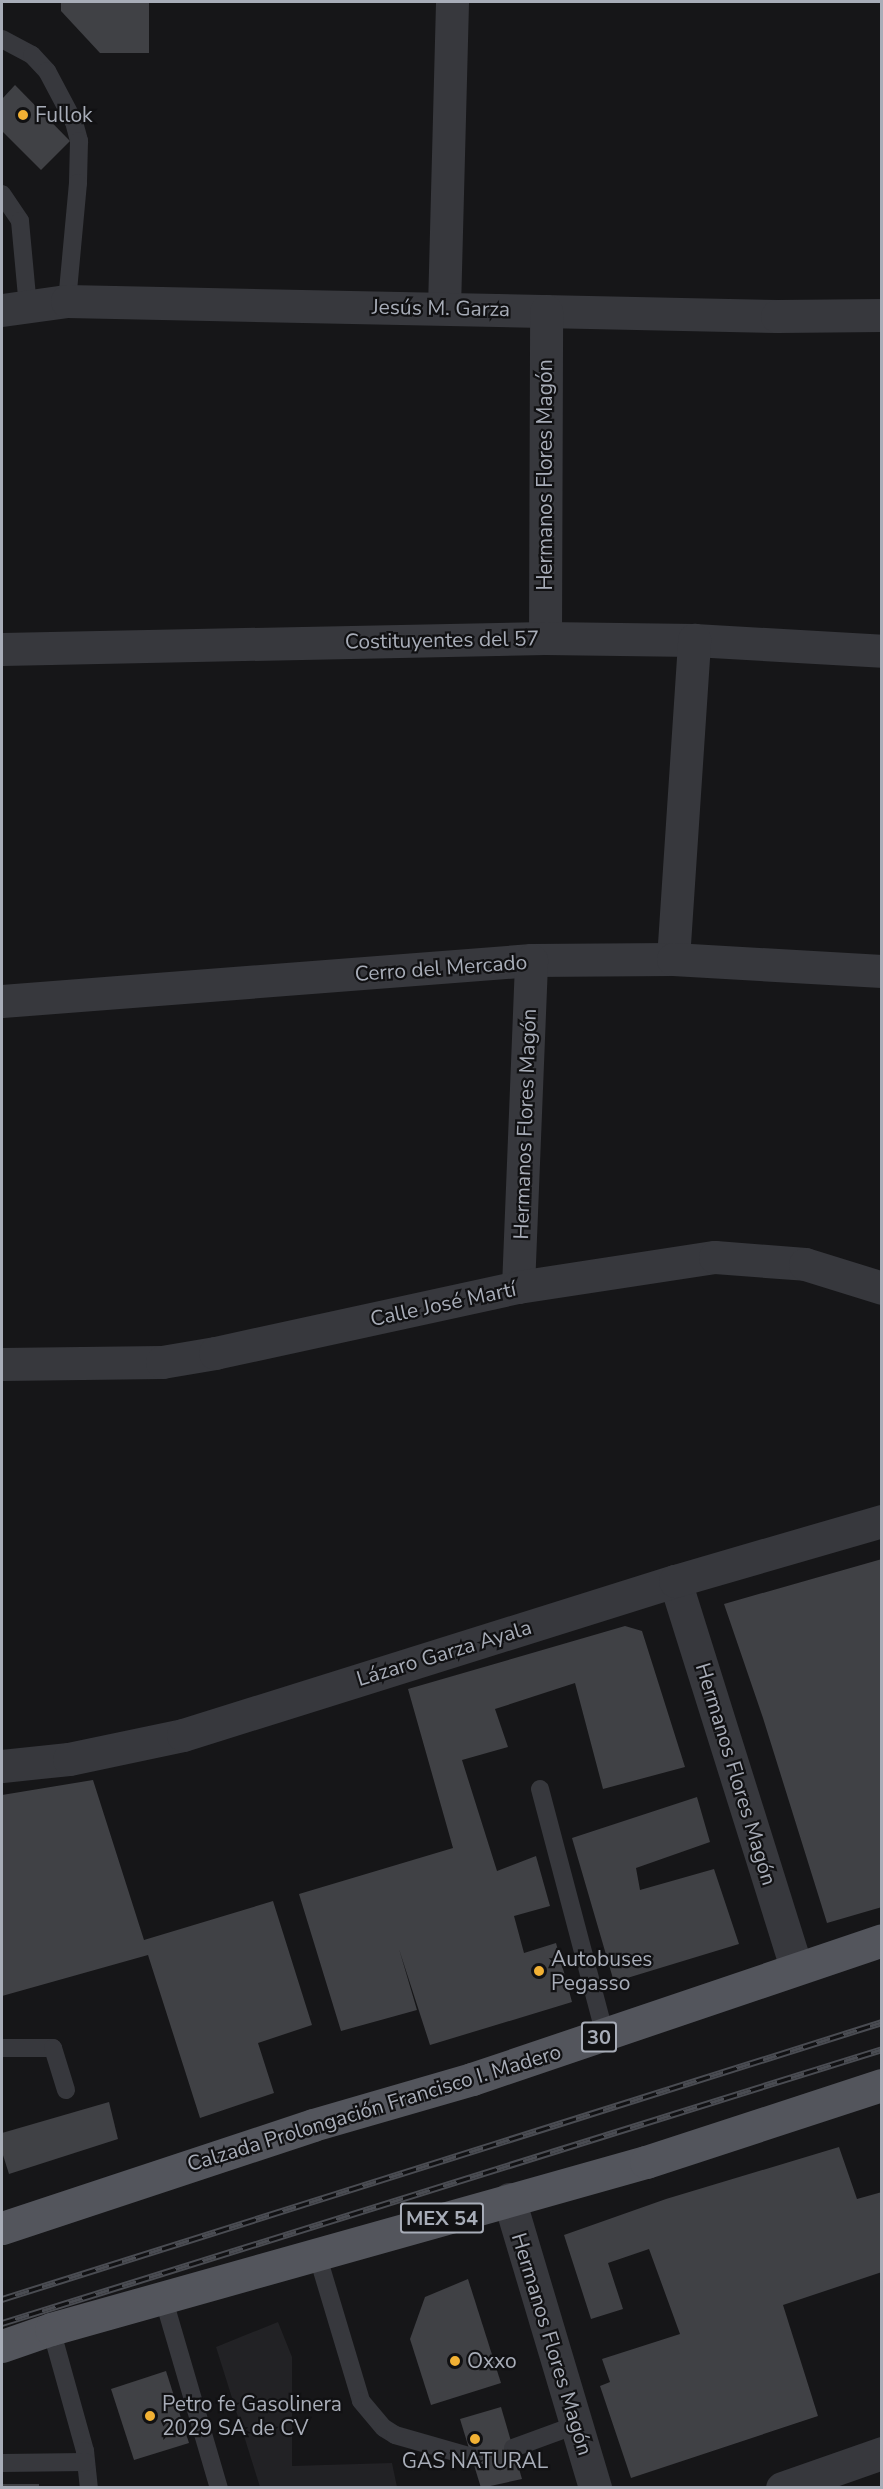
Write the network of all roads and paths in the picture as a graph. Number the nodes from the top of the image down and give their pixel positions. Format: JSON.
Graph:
{"nodes":[{"id":1,"x":452,"y":2,"type":"edge"},
{"id":2,"x":2,"y":39,"type":"edge"},
{"id":3,"x":2,"y":194,"type":"edge"},
{"id":4,"x":67,"y":301,"type":"junction"},
{"id":5,"x":15,"y":308,"type":"edge"},
{"id":6,"x":444,"y":308,"type":"junction"},
{"id":7,"x":546,"y":311,"type":"junction"},
{"id":8,"x":882,"y":315,"type":"edge"},
{"id":9,"x":545,"y":638,"type":"junction"},
{"id":10,"x":694,"y":640,"type":"junction"},
{"id":11,"x":2,"y":649,"type":"edge"},
{"id":12,"x":882,"y":651,"type":"edge"},
{"id":13,"x":673,"y":959,"type":"junction"},
{"id":14,"x":531,"y":960,"type":"junction"},
{"id":15,"x":882,"y":971,"type":"edge"},
{"id":16,"x":2,"y":1001,"type":"edge"},
{"id":17,"x":518,"y":1287,"type":"junction"},
{"id":18,"x":882,"y":1288,"type":"edge"},
{"id":19,"x":2,"y":1364,"type":"edge"},
{"id":20,"x":882,"y":1521,"type":"edge"},
{"id":21,"x":675,"y":1581,"type":"junction"},
{"id":22,"x":2,"y":1766,"type":"edge"},
{"id":23,"x":540,"y":1789,"type":"dead end"},
{"id":24,"x":882,"y":1940,"type":"edge"},
{"id":25,"x":796,"y":1967,"type":"junction"},
{"id":26,"x":605,"y":2035,"type":"junction"},
{"id":27,"x":2,"y":2048,"type":"edge"},
{"id":28,"x":882,"y":2085,"type":"edge"},
{"id":29,"x":66,"y":2090,"type":"dead end"},
{"id":30,"x":509,"y":2199,"type":"junction"},
{"id":31,"x":2,"y":2228,"type":"edge"},
{"id":32,"x":316,"y":2254,"type":"junction"},
{"id":33,"x":163,"y":2297,"type":"junction"},
{"id":34,"x":51,"y":2329,"type":"junction"},
{"id":35,"x":2,"y":2346,"type":"edge"},
{"id":36,"x":576,"y":2424,"type":"junction"},
{"id":37,"x":513,"y":2448,"type":"dead end"},
{"id":38,"x":882,"y":2453,"type":"edge"},
{"id":39,"x":472,"y":2457,"type":"dead end"},
{"id":40,"x":86,"y":2462,"type":"junction"},
{"id":41,"x":2,"y":2463,"type":"edge"},
{"id":42,"x":89,"y":2487,"type":"edge"},
{"id":43,"x":219,"y":2487,"type":"edge"},
{"id":44,"x":595,"y":2487,"type":"edge"},
{"id":45,"x":782,"y":2487,"type":"edge"}],
"edges":[{"from":1,"to":6,"type":"street"},
{"from":2,"to":4,"type":"lane"},
{"from":3,"to":5,"type":"lane"},
{"from":4,"to":5,"type":"street","name":"Jesús M. Garza"},
{"from":4,"to":6,"type":"street","name":"Jesús M. Garza"},
{"from":6,"to":7,"type":"street","name":"Jesús M. Garza"},
{"from":7,"to":8,"type":"street","name":"Jesús M. Garza"},
{"from":7,"to":9,"type":"street","name":"Hermanos Flores Magón"},
{"from":9,"to":10,"type":"street","name":"Costituyentes del 57"},
{"from":9,"to":11,"type":"street","name":"Costituyentes del 57"},
{"from":10,"to":12,"type":"street","name":"Costituyentes del 57"},
{"from":10,"to":13,"type":"street"},
{"from":13,"to":14,"type":"street","name":"Cerro del Mercado"},
{"from":13,"to":15,"type":"street","name":"Cerro del Mercado"},
{"from":14,"to":16,"type":"street","name":"Cerro del Mercado"},
{"from":14,"to":17,"type":"street","name":"Hermanos Flores Magón"},
{"from":17,"to":18,"type":"street","name":"Calle José Martí"},
{"from":17,"to":19,"type":"street","name":"Calle José Martí"},
{"from":20,"to":21,"type":"street","name":"Lázaro Garza Ayala"},
{"from":21,"to":22,"type":"street","name":"Lázaro Garza Ayala"},
{"from":21,"to":25,"type":"street","name":"Hermanos Flores Magón"},
{"from":23,"to":26,"type":"lane"},
{"from":24,"to":25,"type":"main road","name":"Calzada Prolongación Francisco I. Madero","number":"30"},
{"from":25,"to":26,"type":"main road","name":"Calzada Prolongación Francisco I. Madero","number":"30"},
{"from":26,"to":31,"type":"main road","name":"Calzada Prolongación Francisco I. Madero","number":"30"},
{"from":27,"to":29,"type":"lane"},
{"from":28,"to":30,"type":"main road","number":"MEX 54"},
{"from":30,"to":32,"type":"main road","number":"MEX 54"},
{"from":30,"to":36,"type":"street","name":"Hermanos Flores Magón"},
{"from":32,"to":33,"type":"main road","number":"MEX 54"},
{"from":32,"to":39,"type":"lane"},
{"from":33,"to":34,"type":"main road","number":"MEX 54"},
{"from":33,"to":43,"type":"lane"},
{"from":34,"to":35,"type":"main road","number":"MEX 54"},
{"from":34,"to":40,"type":"lane"},
{"from":36,"to":37,"type":"lane"},
{"from":36,"to":44,"type":"street","name":"Hermanos Flores Magón"},
{"from":38,"to":45,"type":"street"},
{"from":40,"to":41,"type":"lane"},
{"from":40,"to":42,"type":"lane"}]}
